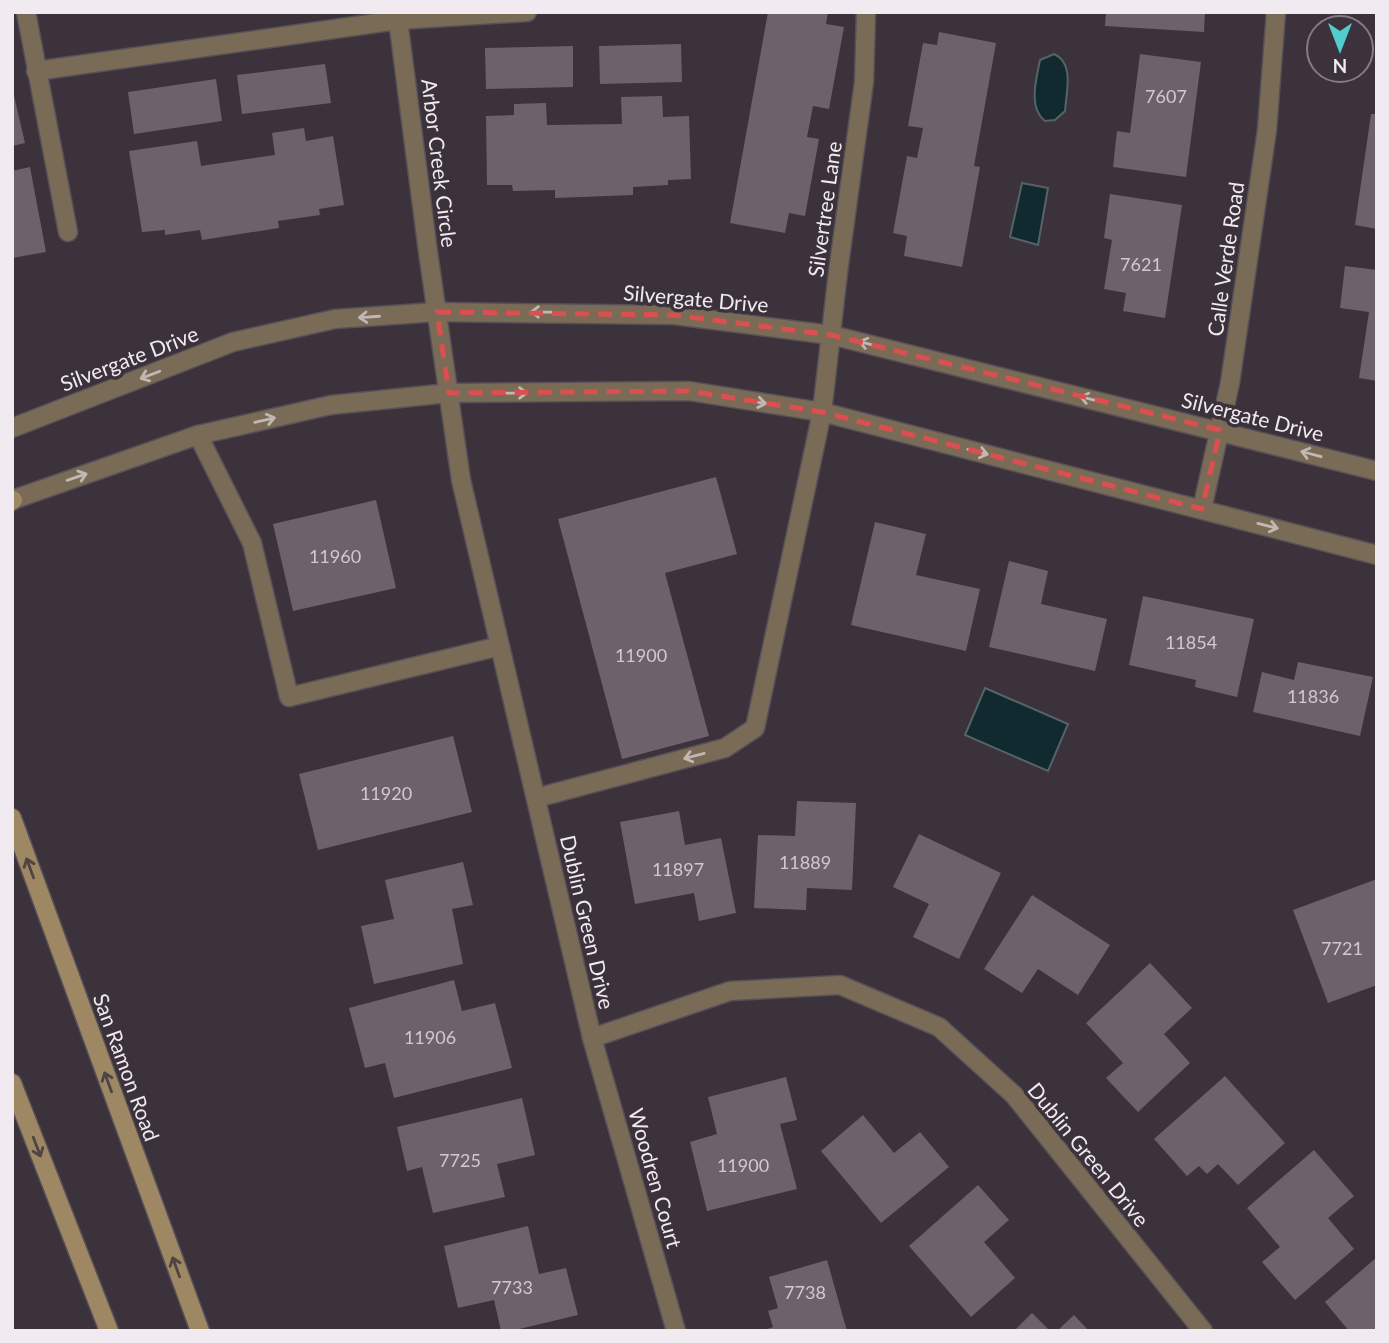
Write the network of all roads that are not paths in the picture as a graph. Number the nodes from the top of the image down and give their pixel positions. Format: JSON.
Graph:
{"nodes":[{"id":1,"x":26,"y":12,"type":"edge"},
{"id":2,"x":527,"y":12,"type":"edge"},
{"id":3,"x":866,"y":12,"type":"edge"},
{"id":4,"x":1276,"y":12,"type":"edge"},
{"id":5,"x":398,"y":20,"type":"junction"},
{"id":6,"x":36,"y":71,"type":"junction"},
{"id":7,"x":68,"y":232,"type":"dead end"},
{"id":8,"x":437,"y":312,"type":"junction"},
{"id":9,"x":831,"y":335,"type":"junction"},
{"id":10,"x":449,"y":393,"type":"junction"},
{"id":11,"x":822,"y":412,"type":"junction"},
{"id":12,"x":12,"y":428,"type":"edge"},
{"id":13,"x":1220,"y":430,"type":"junction"},
{"id":14,"x":198,"y":435,"type":"junction"},
{"id":15,"x":1377,"y":471,"type":"edge"},
{"id":16,"x":12,"y":500,"type":"edge"},
{"id":17,"x":1202,"y":509,"type":"junction"},
{"id":18,"x":1377,"y":555,"type":"edge"},
{"id":19,"x":500,"y":646,"type":"junction"},
{"id":20,"x":536,"y":798,"type":"junction"},
{"id":21,"x":12,"y":818,"type":"edge"},
{"id":22,"x":592,"y":1038,"type":"junction"},
{"id":23,"x":12,"y":1083,"type":"edge"},
{"id":24,"x":108,"y":1331,"type":"edge"},
{"id":25,"x":200,"y":1331,"type":"edge"},
{"id":26,"x":676,"y":1331,"type":"edge"},
{"id":27,"x":1203,"y":1331,"type":"edge"}],
"edges":[{"from":1,"to":6,"type":"street"},
{"from":2,"to":5,"type":"street"},
{"from":3,"to":9,"type":"street","name":"Silvertree Lane"},
{"from":4,"to":13,"type":"street","name":"Calle Verde Road"},
{"from":5,"to":6,"type":"street"},
{"from":5,"to":8,"type":"street","name":"Arbor Creek Circle"},
{"from":6,"to":7,"type":"street"},
{"from":9,"to":8,"type":"street","name":"Silvergate Drive","one_way":true},
{"from":8,"to":10,"type":"street","name":"Dublin Green Drive"},
{"from":8,"to":12,"type":"street","name":"Silvergate Drive","one_way":true},
{"from":9,"to":11,"type":"street","name":"Silvertree Lane"},
{"from":13,"to":9,"type":"street","name":"Silvergate Drive","one_way":true},
{"from":10,"to":11,"type":"street","one_way":true},
{"from":14,"to":10,"type":"street","one_way":true},
{"from":10,"to":19,"type":"street","name":"Dublin Green Drive"},
{"from":11,"to":17,"type":"street","one_way":true},
{"from":11,"to":20,"type":"street","name":"Silvertree Lane","one_way":true},
{"from":15,"to":13,"type":"street","name":"Silvergate Drive","one_way":true},
{"from":13,"to":17,"type":"street","name":"Calle Verde Road"},
{"from":16,"to":14,"type":"street","one_way":true},
{"from":14,"to":19,"type":"street"},
{"from":17,"to":18,"type":"street","one_way":true},
{"from":19,"to":20,"type":"street","name":"Dublin Green Drive"},
{"from":20,"to":22,"type":"street","name":"Dublin Green Drive"},
{"from":25,"to":21,"type":"main road","name":"San Ramon Road","one_way":true},
{"from":22,"to":26,"type":"street","name":"Woodren Court"},
{"from":22,"to":27,"type":"street","name":"Dublin Green Drive"},
{"from":23,"to":24,"type":"main road","one_way":true}]}
